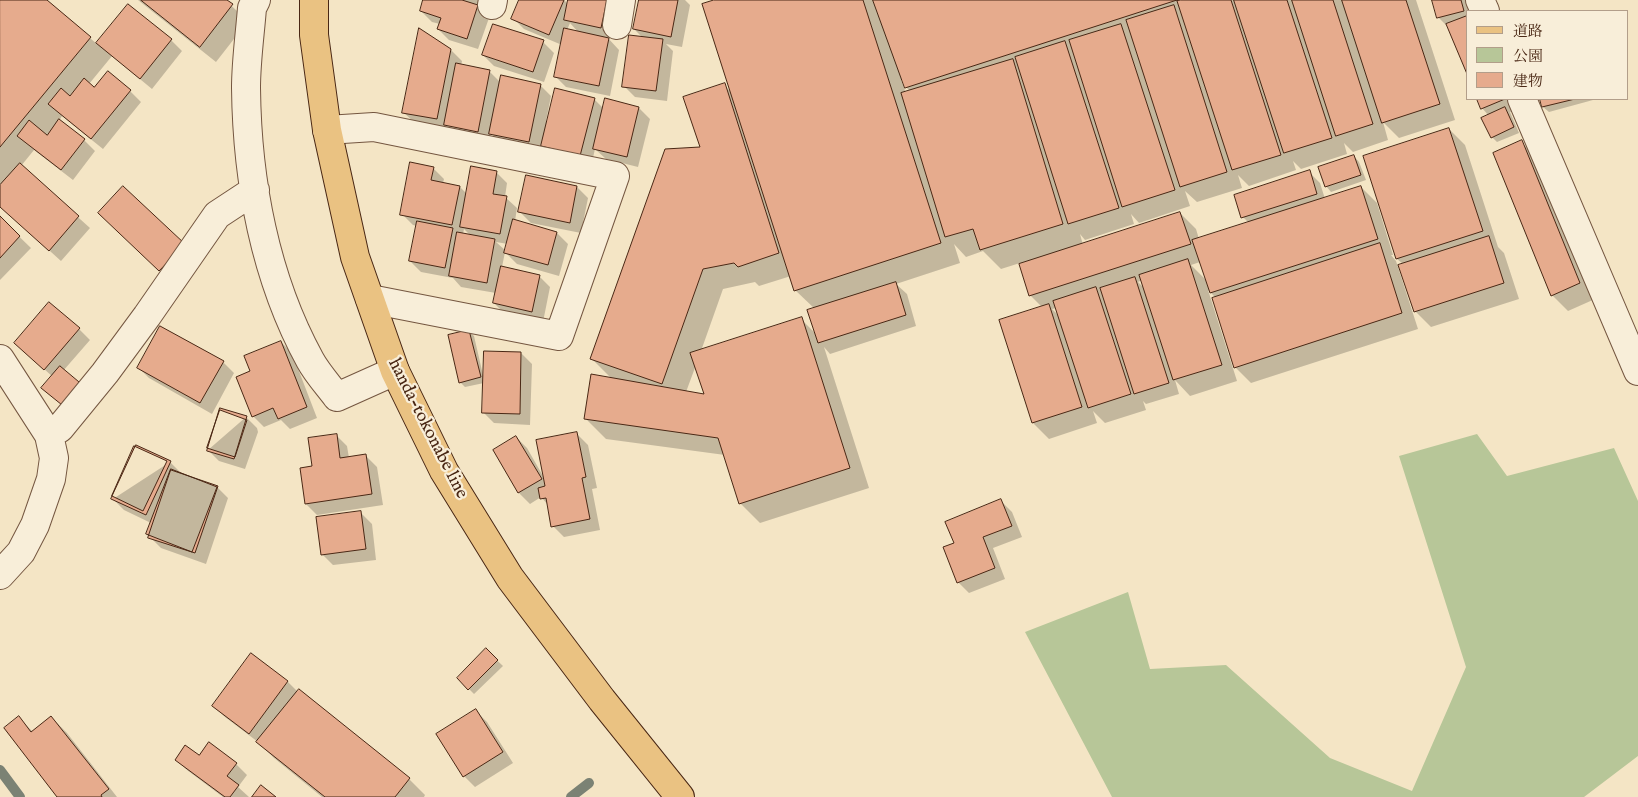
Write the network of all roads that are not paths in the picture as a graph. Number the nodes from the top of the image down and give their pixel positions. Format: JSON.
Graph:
{"nodes":[{"id":1,"x":256,"y":0,"type":"edge"},
{"id":2,"x":314,"y":0,"type":"edge"},
{"id":3,"x":1522,"y":100,"type":"edge"},
{"id":4,"x":327,"y":130,"type":"junction"},
{"id":5,"x":255,"y":190,"type":"junction"},
{"id":6,"x":370,"y":299,"type":"junction"},
{"id":7,"x":0,"y":359,"type":"edge"},
{"id":8,"x":1638,"y":371,"type":"edge"},
{"id":9,"x":394,"y":372,"type":"junction"},
{"id":10,"x":49,"y":435,"type":"junction"},
{"id":11,"x":0,"y":575,"type":"edge"},
{"id":12,"x":680,"y":797,"type":"edge"}],
"edges":[{"from":1,"to":5,"type":"street"},
{"from":2,"to":4,"type":"main road","name":"handa-tokonabe line"},
{"from":3,"to":8,"type":"street"},
{"from":4,"to":6,"type":"main road","name":"handa-tokonabe line"},
{"from":4,"to":6,"type":"street"},
{"from":5,"to":9,"type":"street"},
{"from":5,"to":10,"type":"street"},
{"from":6,"to":9,"type":"main road","name":"handa-tokonabe line"},
{"from":7,"to":10,"type":"street"},
{"from":9,"to":12,"type":"main road","name":"handa-tokonabe line"},
{"from":10,"to":11,"type":"street"}]}
